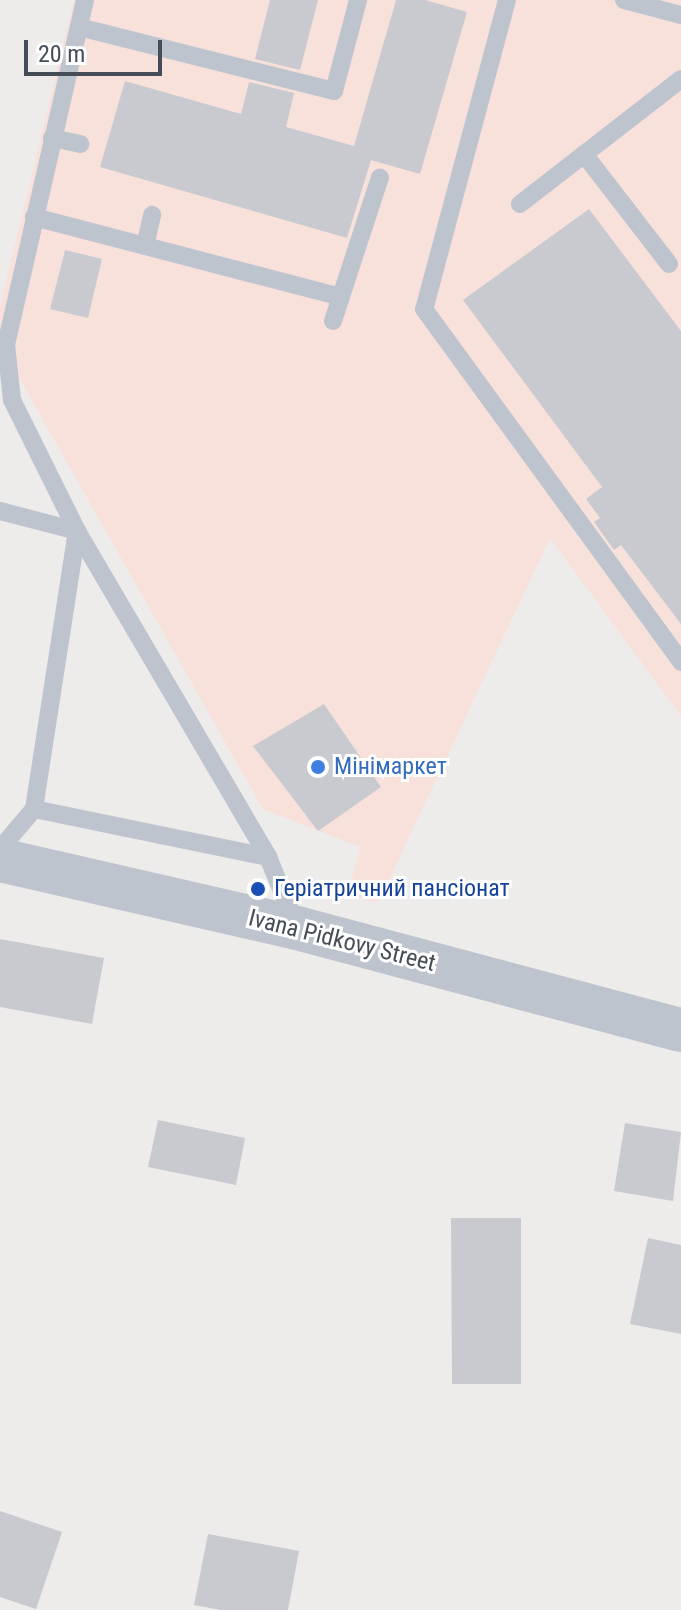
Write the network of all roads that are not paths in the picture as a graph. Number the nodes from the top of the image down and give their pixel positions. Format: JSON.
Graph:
{"nodes":[{"id":1,"x":85,"y":0,"type":"edge"},
{"id":2,"x":358,"y":0,"type":"edge"},
{"id":3,"x":507,"y":0,"type":"edge"},
{"id":4,"x":624,"y":0,"type":"edge"},
{"id":5,"x":681,"y":15,"type":"edge"},
{"id":6,"x":79,"y":27,"type":"junction"},
{"id":7,"x":681,"y":79,"type":"edge"},
{"id":8,"x":52,"y":138,"type":"junction"},
{"id":9,"x":80,"y":144,"type":"dead end"},
{"id":10,"x":584,"y":154,"type":"junction"},
{"id":11,"x":380,"y":177,"type":"dead end"},
{"id":12,"x":520,"y":204,"type":"dead end"},
{"id":13,"x":152,"y":215,"type":"dead end"},
{"id":14,"x":34,"y":217,"type":"junction"},
{"id":15,"x":145,"y":246,"type":"junction"},
{"id":16,"x":669,"y":264,"type":"dead end"},
{"id":17,"x":341,"y":297,"type":"junction"},
{"id":18,"x":333,"y":321,"type":"dead end"},
{"id":19,"x":6,"y":399,"type":"edge"},
{"id":20,"x":0,"y":511,"type":"edge"},
{"id":21,"x":77,"y":531,"type":"junction"},
{"id":22,"x":681,"y":662,"type":"edge"},
{"id":23,"x":34,"y":809,"type":"junction"},
{"id":24,"x":0,"y":849,"type":"edge"},
{"id":25,"x":268,"y":857,"type":"junction"},
{"id":26,"x":0,"y":860,"type":"edge"},
{"id":27,"x":297,"y":928,"type":"junction"},
{"id":28,"x":681,"y":1030,"type":"edge"}],
"edges":[{"from":1,"to":6,"type":"lane"},
{"from":2,"to":6,"type":"lane"},
{"from":3,"to":22,"type":"lane"},
{"from":4,"to":5,"type":"lane"},
{"from":6,"to":8,"type":"lane"},
{"from":7,"to":10,"type":"lane"},
{"from":8,"to":9,"type":"lane"},
{"from":8,"to":14,"type":"lane"},
{"from":10,"to":12,"type":"lane"},
{"from":10,"to":16,"type":"lane"},
{"from":11,"to":17,"type":"lane"},
{"from":13,"to":15,"type":"lane"},
{"from":14,"to":15,"type":"lane"},
{"from":14,"to":19,"type":"lane"},
{"from":15,"to":17,"type":"lane"},
{"from":17,"to":18,"type":"lane"},
{"from":19,"to":21,"type":"lane"},
{"from":20,"to":21,"type":"lane"},
{"from":21,"to":23,"type":"lane"},
{"from":21,"to":25,"type":"lane"},
{"from":23,"to":24,"type":"lane"},
{"from":23,"to":25,"type":"lane"},
{"from":25,"to":27,"type":"lane"},
{"from":26,"to":27,"type":"street","name":"Ivana Pidkovy Street"},
{"from":27,"to":28,"type":"street","name":"Ivana Pidkovy Street"}]}
